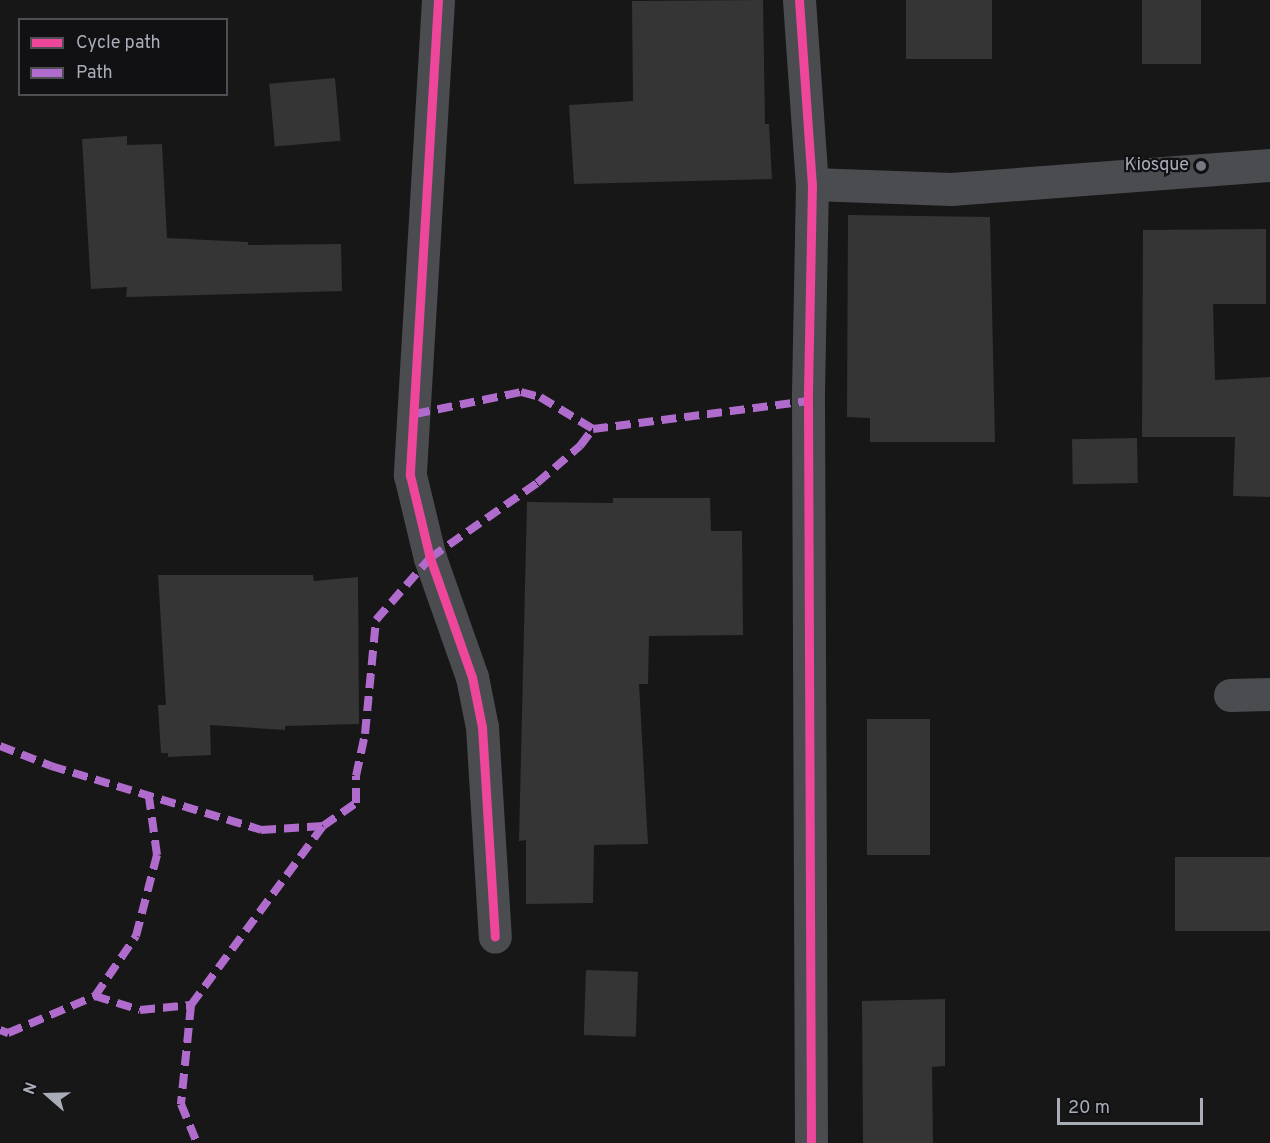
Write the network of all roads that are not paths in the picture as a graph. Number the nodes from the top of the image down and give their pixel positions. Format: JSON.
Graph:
{"nodes":[{"id":1,"x":438,"y":0,"type":"edge"},
{"id":2,"x":799,"y":0,"type":"edge"},
{"id":3,"x":1270,"y":165,"type":"edge"},
{"id":4,"x":812,"y":184,"type":"junction"},
{"id":5,"x":1270,"y":694,"type":"edge"},
{"id":6,"x":1230,"y":695,"type":"dead end"},
{"id":7,"x":495,"y":937,"type":"dead end"},
{"id":8,"x":811,"y":1143,"type":"edge"}],
"edges":[{"from":1,"to":7,"type":"street"},
{"from":2,"to":4,"type":"street"},
{"from":3,"to":4,"type":"street"},
{"from":4,"to":8,"type":"street"},
{"from":5,"to":6,"type":"street"}]}
